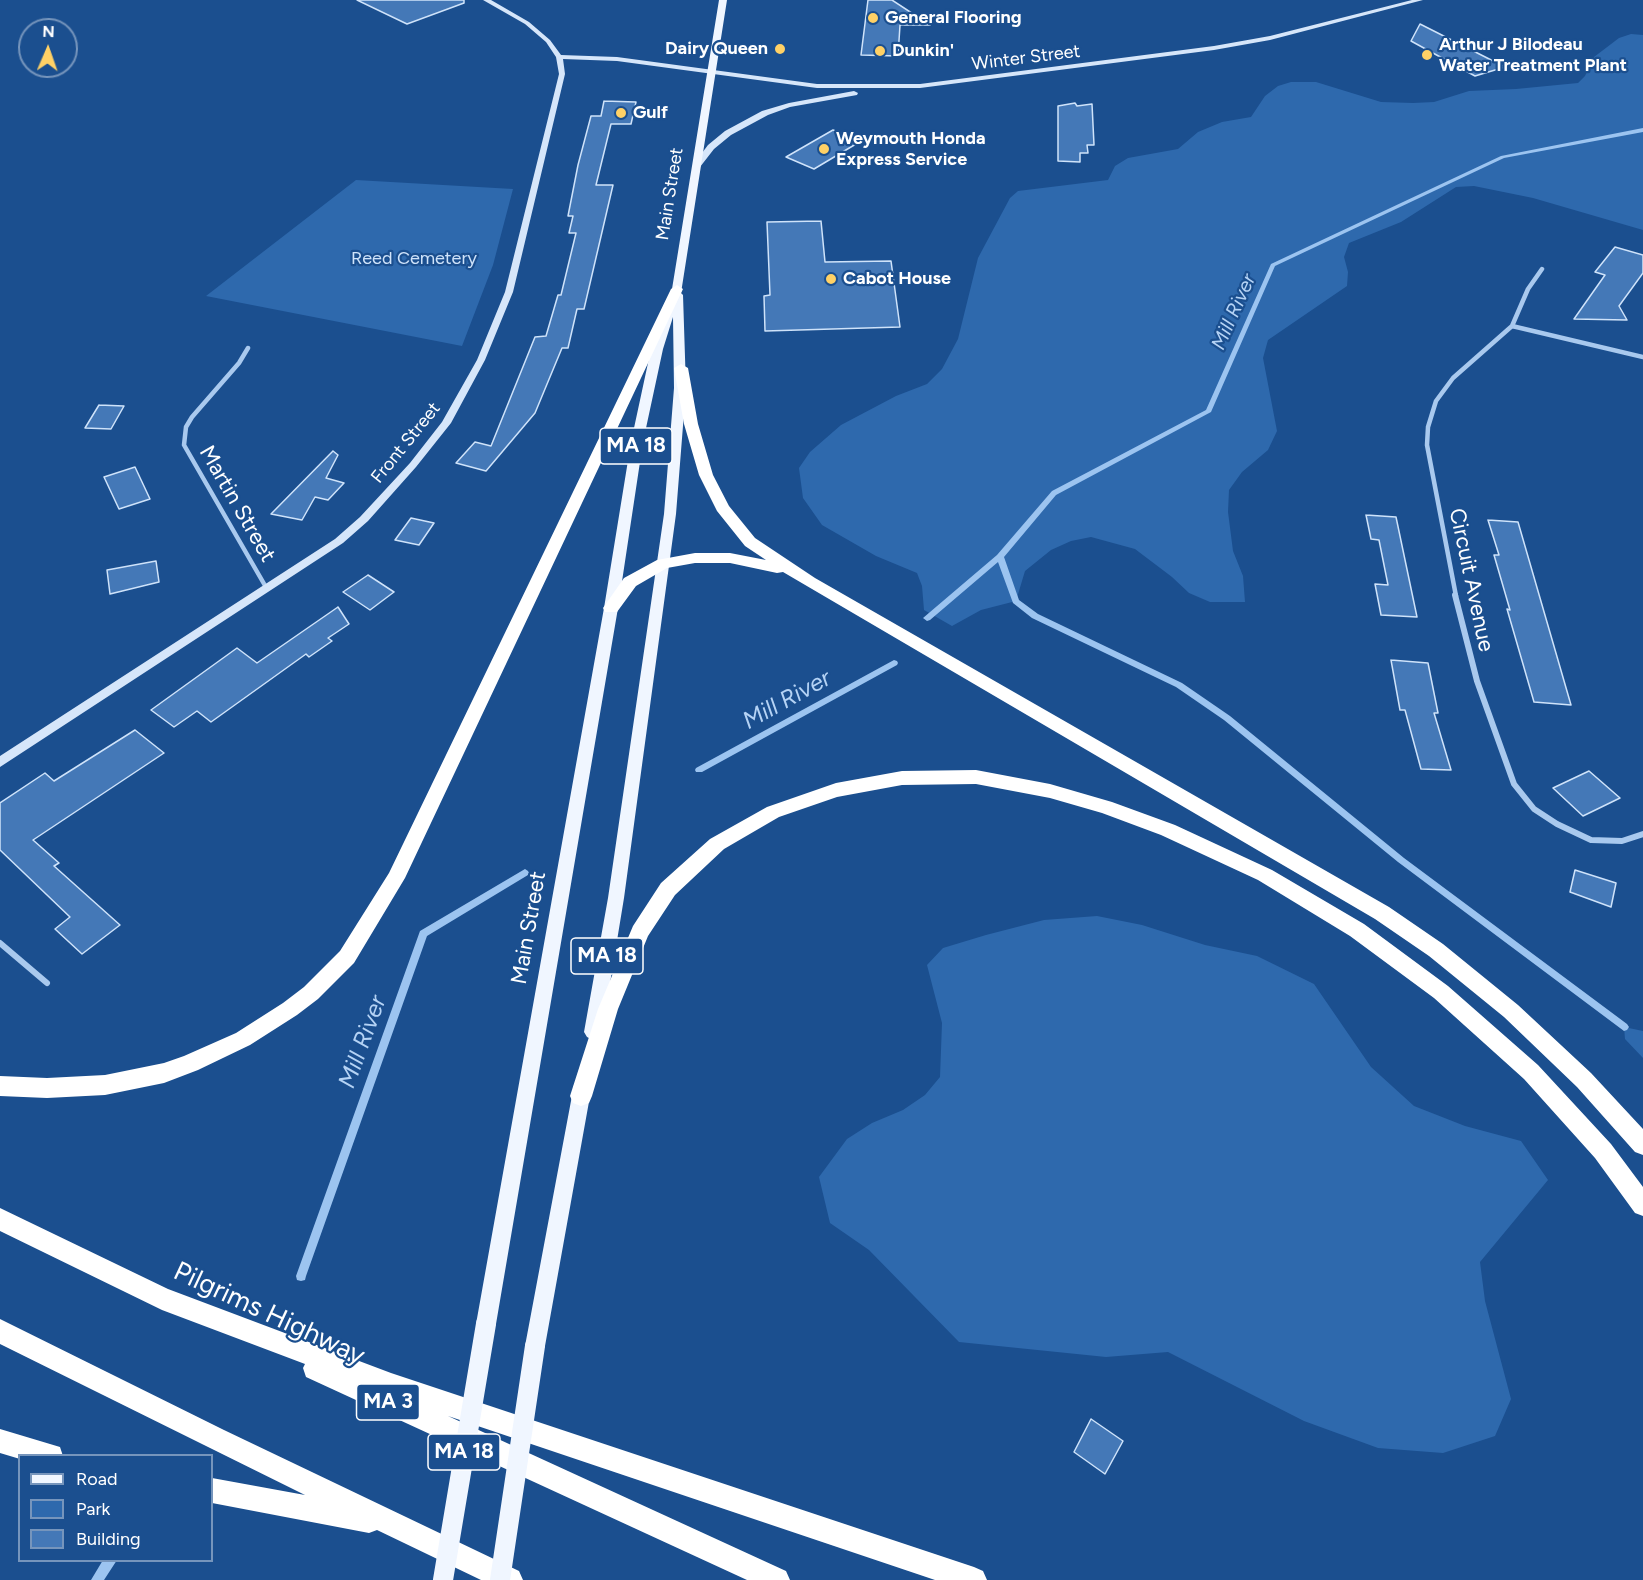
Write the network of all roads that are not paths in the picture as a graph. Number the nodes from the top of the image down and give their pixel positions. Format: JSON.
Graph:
{"nodes":[{"id":1,"x":486,"y":0,"type":"edge"},
{"id":2,"x":723,"y":0,"type":"edge"},
{"id":3,"x":1420,"y":0,"type":"edge"},
{"id":4,"x":559,"y":57,"type":"junction"},
{"id":5,"x":711,"y":73,"type":"junction"},
{"id":6,"x":888,"y":88,"type":"junction"},
{"id":7,"x":697,"y":165,"type":"junction"},
{"id":8,"x":1542,"y":269,"type":"dead end"},
{"id":9,"x":677,"y":289,"type":"junction"},
{"id":10,"x":1512,"y":326,"type":"junction"},
{"id":11,"x":248,"y":348,"type":"dead end"},
{"id":12,"x":1643,"y":357,"type":"edge"},
{"id":13,"x":681,"y":368,"type":"junction"},
{"id":14,"x":663,"y":564,"type":"junction"},
{"id":15,"x":809,"y":582,"type":"junction"},
{"id":16,"x":267,"y":589,"type":"junction"},
{"id":17,"x":611,"y":608,"type":"junction"},
{"id":18,"x":0,"y":762,"type":"edge"},
{"id":19,"x":1643,"y":834,"type":"edge"},
{"id":20,"x":0,"y":943,"type":"edge"},
{"id":21,"x":47,"y":983,"type":"dead end"},
{"id":22,"x":0,"y":1086,"type":"edge"},
{"id":23,"x":581,"y":1096,"type":"junction"},
{"id":24,"x":1643,"y":1145,"type":"edge"},
{"id":25,"x":1643,"y":1205,"type":"edge"},
{"id":26,"x":0,"y":1219,"type":"edge"},
{"id":27,"x":159,"y":1297,"type":"junction"},
{"id":28,"x":0,"y":1331,"type":"edge"},
{"id":29,"x":0,"y":1441,"type":"edge"},
{"id":30,"x":47,"y":1454,"type":"edge"},
{"id":31,"x":213,"y":1491,"type":"edge"},
{"id":32,"x":392,"y":1524,"type":"junction"},
{"id":33,"x":443,"y":1580,"type":"edge"},
{"id":34,"x":500,"y":1580,"type":"edge"},
{"id":35,"x":510,"y":1580,"type":"edge"},
{"id":36,"x":777,"y":1580,"type":"edge"},
{"id":37,"x":974,"y":1580,"type":"edge"}],
"edges":[{"from":1,"to":4,"type":"street"},
{"from":2,"to":5,"type":"main road","name":"Main Street","number":"MA 18"},
{"from":3,"to":6,"type":"street","name":"Winter Street"},
{"from":4,"to":5,"type":"street","name":"Winter Street"},
{"from":4,"to":16,"type":"street","name":"Front Street"},
{"from":5,"to":6,"type":"street","name":"Winter Street"},
{"from":5,"to":7,"type":"main road","name":"Main Street","number":"MA 18"},
{"from":6,"to":7,"type":"street"},
{"from":7,"to":9,"type":"main road","name":"Main Street","number":"MA 18"},
{"from":8,"to":10,"type":"street","name":"Circuit Avenue"},
{"from":9,"to":13,"type":"main road","name":"Main Street","number":"MA 18"},
{"from":9,"to":17,"type":"main road","name":"Main Street","number":"MA 18"},
{"from":9,"to":22,"type":"highway"},
{"from":10,"to":12,"type":"street"},
{"from":10,"to":19,"type":"street","name":"Circuit Avenue"},
{"from":11,"to":16,"type":"street","name":"Martin Street"},
{"from":13,"to":14,"type":"main road","name":"Main Street","number":"MA 18"},
{"from":13,"to":15,"type":"highway"},
{"from":14,"to":15,"type":"highway"},
{"from":14,"to":17,"type":"highway"},
{"from":14,"to":23,"type":"main road","name":"Main Street","number":"MA 18"},
{"from":15,"to":24,"type":"highway"},
{"from":16,"to":18,"type":"street","name":"Front Street"},
{"from":17,"to":33,"type":"main road","name":"Main Street","number":"MA 18","bridge":true},
{"from":20,"to":21,"type":"street"},
{"from":23,"to":25,"type":"highway"},
{"from":23,"to":34,"type":"main road","name":"Main Street","number":"MA 18","bridge":true},
{"from":26,"to":27,"type":"highway","name":"Pilgrims Highway","number":"MA 3"},
{"from":27,"to":36,"type":"highway","name":"Pilgrims Highway","number":"MA 3"},
{"from":27,"to":37,"type":"highway"},
{"from":28,"to":32,"type":"highway"},
{"from":29,"to":30,"type":"highway"},
{"from":31,"to":32,"type":"highway"},
{"from":32,"to":35,"type":"highway"}]}
